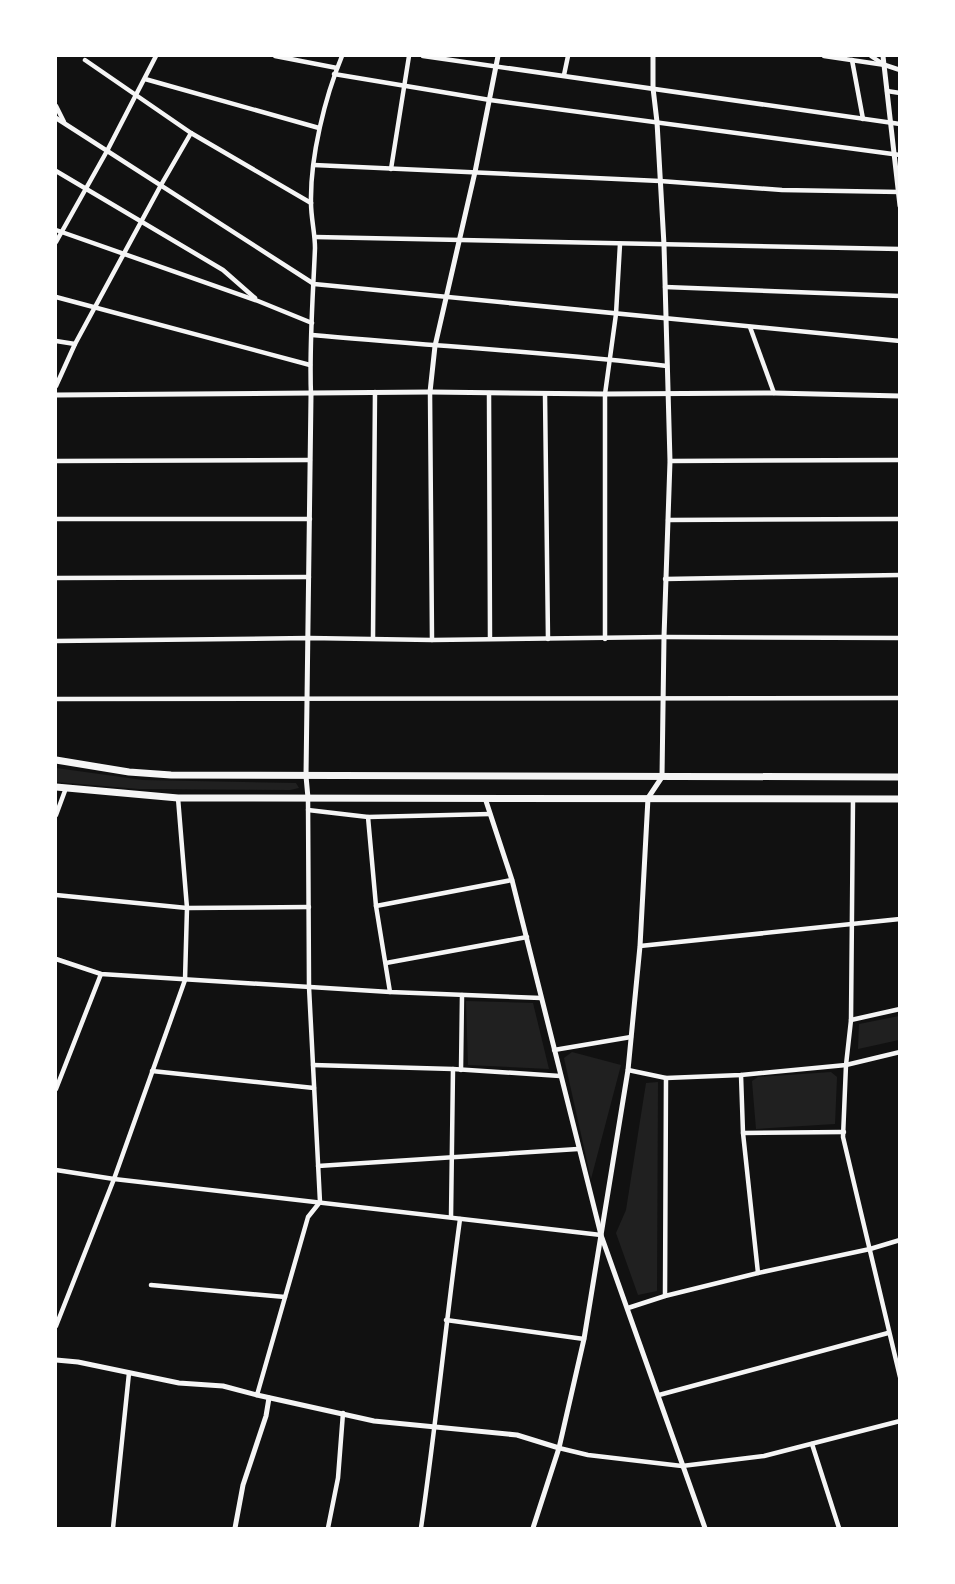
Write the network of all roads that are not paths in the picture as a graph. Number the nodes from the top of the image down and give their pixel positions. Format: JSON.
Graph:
{"nodes":[{"id":1,"x":156,"y":56,"type":"edge"},
{"id":2,"x":275,"y":56,"type":"edge"},
{"id":3,"x":342,"y":56,"type":"edge"},
{"id":4,"x":409,"y":56,"type":"edge"},
{"id":5,"x":423,"y":56,"type":"edge"},
{"id":6,"x":498,"y":56,"type":"edge"},
{"id":7,"x":568,"y":56,"type":"edge"},
{"id":8,"x":653,"y":56,"type":"edge"},
{"id":9,"x":824,"y":56,"type":"edge"},
{"id":10,"x":871,"y":56,"type":"edge"},
{"id":11,"x":884,"y":56,"type":"edge"},
{"id":12,"x":85,"y":60,"type":"dead end"},
{"id":13,"x":852,"y":60,"type":"junction"},
{"id":14,"x":885,"y":65,"type":"junction"},
{"id":15,"x":496,"y":66,"type":"junction"},
{"id":16,"x":337,"y":68,"type":"junction"},
{"id":17,"x":900,"y":70,"type":"edge"},
{"id":18,"x":334,"y":74,"type":"junction"},
{"id":19,"x":564,"y":75,"type":"junction"},
{"id":20,"x":145,"y":79,"type":"junction"},
{"id":21,"x":404,"y":85,"type":"junction"},
{"id":22,"x":652,"y":88,"type":"junction"},
{"id":23,"x":887,"y":91,"type":"junction"},
{"id":24,"x":900,"y":93,"type":"edge"},
{"id":25,"x":137,"y":94,"type":"junction"},
{"id":26,"x":490,"y":100,"type":"junction"},
{"id":27,"x":56,"y":106,"type":"edge"},
{"id":28,"x":56,"y":118,"type":"edge"},
{"id":29,"x":863,"y":119,"type":"junction"},
{"id":30,"x":657,"y":122,"type":"junction"},
{"id":31,"x":891,"y":123,"type":"junction"},
{"id":32,"x":900,"y":124,"type":"edge"},
{"id":33,"x":65,"y":125,"type":"junction"},
{"id":34,"x":319,"y":128,"type":"junction"},
{"id":35,"x":191,"y":132,"type":"junction"},
{"id":36,"x":107,"y":151,"type":"junction"},
{"id":37,"x":897,"y":155,"type":"edge"},
{"id":38,"x":314,"y":165,"type":"junction"},
{"id":39,"x":391,"y":169,"type":"junction"},
{"id":40,"x":56,"y":171,"type":"edge"},
{"id":41,"x":475,"y":172,"type":"junction"},
{"id":42,"x":660,"y":182,"type":"junction"},
{"id":43,"x":160,"y":185,"type":"junction"},
{"id":44,"x":86,"y":189,"type":"junction"},
{"id":45,"x":899,"y":192,"type":"edge"},
{"id":46,"x":310,"y":203,"type":"junction"},
{"id":47,"x":900,"y":206,"type":"edge"},
{"id":48,"x":140,"y":223,"type":"junction"},
{"id":49,"x":58,"y":231,"type":"edge"},
{"id":50,"x":315,"y":237,"type":"junction"},
{"id":51,"x":460,"y":240,"type":"junction"},
{"id":52,"x":56,"y":242,"type":"edge"},
{"id":53,"x":620,"y":244,"type":"junction"},
{"id":54,"x":664,"y":245,"type":"junction"},
{"id":55,"x":900,"y":249,"type":"edge"},
{"id":56,"x":124,"y":255,"type":"junction"},
{"id":57,"x":314,"y":284,"type":"junction"},
{"id":58,"x":665,"y":287,"type":"junction"},
{"id":59,"x":900,"y":296,"type":"edge"},
{"id":60,"x":56,"y":297,"type":"edge"},
{"id":61,"x":446,"y":297,"type":"junction"},
{"id":62,"x":258,"y":301,"type":"junction"},
{"id":63,"x":95,"y":307,"type":"junction"},
{"id":64,"x":616,"y":314,"type":"junction"},
{"id":65,"x":665,"y":318,"type":"junction"},
{"id":66,"x":312,"y":323,"type":"junction"},
{"id":67,"x":750,"y":327,"type":"junction"},
{"id":68,"x":312,"y":335,"type":"junction"},
{"id":69,"x":56,"y":341,"type":"edge"},
{"id":70,"x":900,"y":341,"type":"edge"},
{"id":71,"x":75,"y":344,"type":"junction"},
{"id":72,"x":435,"y":346,"type":"junction"},
{"id":73,"x":610,"y":359,"type":"junction"},
{"id":74,"x":310,"y":364,"type":"junction"},
{"id":75,"x":668,"y":366,"type":"junction"},
{"id":76,"x":56,"y":386,"type":"edge"},
{"id":77,"x":375,"y":392,"type":"junction"},
{"id":78,"x":430,"y":392,"type":"junction"},
{"id":79,"x":489,"y":393,"type":"junction"},
{"id":80,"x":667,"y":393,"type":"junction"},
{"id":81,"x":774,"y":393,"type":"junction"},
{"id":82,"x":545,"y":394,"type":"junction"},
{"id":83,"x":605,"y":394,"type":"junction"},
{"id":84,"x":56,"y":395,"type":"edge"},
{"id":85,"x":311,"y":395,"type":"junction"},
{"id":86,"x":900,"y":396,"type":"edge"},
{"id":87,"x":310,"y":460,"type":"junction"},
{"id":88,"x":900,"y":460,"type":"edge"},
{"id":89,"x":56,"y":461,"type":"edge"},
{"id":90,"x":670,"y":461,"type":"junction"},
{"id":91,"x":56,"y":519,"type":"edge"},
{"id":92,"x":310,"y":519,"type":"junction"},
{"id":93,"x":900,"y":519,"type":"edge"},
{"id":94,"x":668,"y":520,"type":"junction"},
{"id":95,"x":900,"y":575,"type":"edge"},
{"id":96,"x":309,"y":577,"type":"junction"},
{"id":97,"x":56,"y":578,"type":"edge"},
{"id":98,"x":665,"y":579,"type":"junction"},
{"id":99,"x":664,"y":637,"type":"junction"},
{"id":100,"x":309,"y":638,"type":"junction"},
{"id":101,"x":373,"y":638,"type":"junction"},
{"id":102,"x":490,"y":638,"type":"junction"},
{"id":103,"x":900,"y":638,"type":"edge"},
{"id":104,"x":548,"y":639,"type":"junction"},
{"id":105,"x":605,"y":639,"type":"junction"},
{"id":106,"x":56,"y":640,"type":"edge"},
{"id":107,"x":432,"y":640,"type":"junction"},
{"id":108,"x":900,"y":698,"type":"edge"},
{"id":109,"x":56,"y":699,"type":"edge"},
{"id":110,"x":662,"y":699,"type":"junction"},
{"id":111,"x":308,"y":700,"type":"junction"},
{"id":112,"x":56,"y":760,"type":"edge"},
{"id":113,"x":306,"y":776,"type":"junction"},
{"id":114,"x":662,"y":777,"type":"junction"},
{"id":115,"x":900,"y":777,"type":"edge"},
{"id":116,"x":56,"y":787,"type":"edge"},
{"id":117,"x":66,"y":788,"type":"junction"},
{"id":118,"x":178,"y":798,"type":"junction"},
{"id":119,"x":308,"y":798,"type":"junction"},
{"id":120,"x":485,"y":798,"type":"junction"},
{"id":121,"x":648,"y":798,"type":"junction"},
{"id":122,"x":853,"y":799,"type":"junction"},
{"id":123,"x":900,"y":799,"type":"edge"},
{"id":124,"x":308,"y":810,"type":"junction"},
{"id":125,"x":490,"y":814,"type":"junction"},
{"id":126,"x":56,"y":815,"type":"edge"},
{"id":127,"x":368,"y":817,"type":"junction"},
{"id":128,"x":512,"y":880,"type":"junction"},
{"id":129,"x":56,"y":895,"type":"edge"},
{"id":130,"x":376,"y":906,"type":"junction"},
{"id":131,"x":309,"y":907,"type":"junction"},
{"id":132,"x":187,"y":908,"type":"junction"},
{"id":133,"x":900,"y":919,"type":"edge"},
{"id":134,"x":853,"y":924,"type":"junction"},
{"id":135,"x":527,"y":937,"type":"junction"},
{"id":136,"x":640,"y":946,"type":"junction"},
{"id":137,"x":56,"y":959,"type":"edge"},
{"id":138,"x":386,"y":963,"type":"junction"},
{"id":139,"x":101,"y":974,"type":"junction"},
{"id":140,"x":185,"y":980,"type":"junction"},
{"id":141,"x":309,"y":987,"type":"junction"},
{"id":142,"x":390,"y":992,"type":"junction"},
{"id":143,"x":462,"y":995,"type":"junction"},
{"id":144,"x":541,"y":998,"type":"junction"},
{"id":145,"x":900,"y":1009,"type":"edge"},
{"id":146,"x":851,"y":1020,"type":"junction"},
{"id":147,"x":631,"y":1037,"type":"junction"},
{"id":148,"x":554,"y":1050,"type":"junction"},
{"id":149,"x":900,"y":1052,"type":"edge"},
{"id":150,"x":313,"y":1065,"type":"junction"},
{"id":151,"x":846,"y":1065,"type":"junction"},
{"id":152,"x":453,"y":1069,"type":"junction"},
{"id":153,"x":460,"y":1070,"type":"junction"},
{"id":154,"x":628,"y":1070,"type":"junction"},
{"id":155,"x":152,"y":1071,"type":"junction"},
{"id":156,"x":741,"y":1075,"type":"junction"},
{"id":157,"x":560,"y":1076,"type":"junction"},
{"id":158,"x":666,"y":1078,"type":"junction"},
{"id":159,"x":314,"y":1088,"type":"junction"},
{"id":160,"x":56,"y":1089,"type":"edge"},
{"id":161,"x":844,"y":1132,"type":"junction"},
{"id":162,"x":743,"y":1133,"type":"junction"},
{"id":163,"x":578,"y":1149,"type":"junction"},
{"id":164,"x":451,"y":1157,"type":"junction"},
{"id":165,"x":318,"y":1166,"type":"junction"},
{"id":166,"x":56,"y":1170,"type":"edge"},
{"id":167,"x":114,"y":1179,"type":"junction"},
{"id":168,"x":320,"y":1202,"type":"junction"},
{"id":169,"x":451,"y":1217,"type":"junction"},
{"id":170,"x":460,"y":1219,"type":"junction"},
{"id":171,"x":601,"y":1235,"type":"junction"},
{"id":172,"x":900,"y":1240,"type":"edge"},
{"id":173,"x":870,"y":1249,"type":"junction"},
{"id":174,"x":758,"y":1273,"type":"junction"},
{"id":175,"x":151,"y":1286,"type":"dead end"},
{"id":176,"x":665,"y":1296,"type":"junction"},
{"id":177,"x":285,"y":1297,"type":"junction"},
{"id":178,"x":628,"y":1308,"type":"junction"},
{"id":179,"x":446,"y":1320,"type":"junction"},
{"id":180,"x":56,"y":1326,"type":"edge"},
{"id":181,"x":888,"y":1333,"type":"junction"},
{"id":182,"x":584,"y":1340,"type":"junction"},
{"id":183,"x":56,"y":1360,"type":"edge"},
{"id":184,"x":129,"y":1373,"type":"junction"},
{"id":185,"x":900,"y":1377,"type":"edge"},
{"id":186,"x":257,"y":1395,"type":"junction"},
{"id":187,"x":659,"y":1395,"type":"junction"},
{"id":188,"x":269,"y":1398,"type":"junction"},
{"id":189,"x":343,"y":1413,"type":"junction"},
{"id":190,"x":900,"y":1421,"type":"edge"},
{"id":191,"x":436,"y":1427,"type":"junction"},
{"id":192,"x":812,"y":1444,"type":"junction"},
{"id":193,"x":560,"y":1448,"type":"junction"},
{"id":194,"x":682,"y":1466,"type":"junction"},
{"id":195,"x":113,"y":1528,"type":"edge"},
{"id":196,"x":236,"y":1528,"type":"edge"},
{"id":197,"x":328,"y":1528,"type":"edge"},
{"id":198,"x":421,"y":1528,"type":"edge"},
{"id":199,"x":533,"y":1528,"type":"edge"},
{"id":200,"x":705,"y":1528,"type":"edge"},
{"id":201,"x":839,"y":1528,"type":"edge"}],
"edges":[{"from":1,"to":20,"type":"street"},
{"from":2,"to":16,"type":"street"},
{"from":3,"to":16,"type":"street"},
{"from":4,"to":21,"type":"street"},
{"from":5,"to":15,"type":"street"},
{"from":6,"to":15,"type":"street"},
{"from":7,"to":19,"type":"street"},
{"from":8,"to":22,"type":"street"},
{"from":9,"to":13,"type":"street"},
{"from":10,"to":14,"type":"street"},
{"from":11,"to":14,"type":"street"},
{"from":12,"to":25,"type":"street"},
{"from":13,"to":14,"type":"street"},
{"from":13,"to":29,"type":"street"},
{"from":14,"to":17,"type":"street"},
{"from":14,"to":23,"type":"street"},
{"from":15,"to":19,"type":"street"},
{"from":15,"to":26,"type":"street"},
{"from":16,"to":18,"type":"street"},
{"from":18,"to":21,"type":"street"},
{"from":18,"to":34,"type":"street"},
{"from":19,"to":22,"type":"street"},
{"from":20,"to":25,"type":"street"},
{"from":20,"to":34,"type":"street"},
{"from":21,"to":26,"type":"street"},
{"from":21,"to":39,"type":"street"},
{"from":22,"to":29,"type":"street"},
{"from":22,"to":30,"type":"street"},
{"from":23,"to":24,"type":"street"},
{"from":23,"to":31,"type":"street"},
{"from":25,"to":35,"type":"street"},
{"from":25,"to":36,"type":"street"},
{"from":26,"to":30,"type":"street"},
{"from":26,"to":41,"type":"street"},
{"from":27,"to":33,"type":"street"},
{"from":28,"to":33,"type":"street"},
{"from":29,"to":31,"type":"street"},
{"from":30,"to":37,"type":"street"},
{"from":30,"to":42,"type":"street"},
{"from":31,"to":32,"type":"street"},
{"from":31,"to":37,"type":"street"},
{"from":33,"to":36,"type":"street"},
{"from":34,"to":38,"type":"street"},
{"from":35,"to":43,"type":"street"},
{"from":35,"to":46,"type":"street"},
{"from":36,"to":43,"type":"street"},
{"from":36,"to":44,"type":"street"},
{"from":37,"to":45,"type":"street"},
{"from":38,"to":39,"type":"street"},
{"from":38,"to":46,"type":"street"},
{"from":39,"to":41,"type":"street"},
{"from":40,"to":44,"type":"street"},
{"from":41,"to":42,"type":"street"},
{"from":41,"to":51,"type":"street"},
{"from":42,"to":45,"type":"street"},
{"from":42,"to":54,"type":"street"},
{"from":43,"to":48,"type":"street"},
{"from":43,"to":57,"type":"street"},
{"from":44,"to":48,"type":"street"},
{"from":44,"to":49,"type":"street"},
{"from":45,"to":47,"type":"street"},
{"from":46,"to":50,"type":"street"},
{"from":48,"to":56,"type":"street"},
{"from":48,"to":62,"type":"street"},
{"from":49,"to":52,"type":"street"},
{"from":49,"to":56,"type":"street"},
{"from":50,"to":51,"type":"street"},
{"from":50,"to":57,"type":"street"},
{"from":51,"to":53,"type":"street"},
{"from":51,"to":61,"type":"street"},
{"from":53,"to":54,"type":"street"},
{"from":53,"to":64,"type":"street"},
{"from":54,"to":55,"type":"street"},
{"from":54,"to":58,"type":"street"},
{"from":56,"to":62,"type":"street"},
{"from":56,"to":63,"type":"street"},
{"from":57,"to":61,"type":"street"},
{"from":57,"to":66,"type":"street"},
{"from":58,"to":59,"type":"street"},
{"from":58,"to":65,"type":"street"},
{"from":60,"to":63,"type":"street"},
{"from":61,"to":64,"type":"street"},
{"from":61,"to":72,"type":"street"},
{"from":62,"to":66,"type":"street"},
{"from":63,"to":71,"type":"street"},
{"from":63,"to":74,"type":"street"},
{"from":64,"to":65,"type":"street"},
{"from":64,"to":73,"type":"street"},
{"from":65,"to":67,"type":"street"},
{"from":65,"to":75,"type":"street"},
{"from":66,"to":68,"type":"street"},
{"from":67,"to":70,"type":"street"},
{"from":67,"to":81,"type":"street"},
{"from":68,"to":72,"type":"street"},
{"from":68,"to":74,"type":"street"},
{"from":69,"to":71,"type":"street"},
{"from":71,"to":76,"type":"street"},
{"from":72,"to":73,"type":"street"},
{"from":72,"to":78,"type":"street"},
{"from":73,"to":75,"type":"street"},
{"from":73,"to":83,"type":"street"},
{"from":74,"to":85,"type":"street"},
{"from":75,"to":80,"type":"street"},
{"from":77,"to":78,"type":"street"},
{"from":77,"to":85,"type":"street"},
{"from":77,"to":101,"type":"street"},
{"from":78,"to":79,"type":"street"},
{"from":78,"to":107,"type":"street"},
{"from":79,"to":82,"type":"street"},
{"from":79,"to":102,"type":"street"},
{"from":80,"to":81,"type":"street"},
{"from":80,"to":83,"type":"street"},
{"from":80,"to":90,"type":"street"},
{"from":81,"to":86,"type":"street"},
{"from":82,"to":83,"type":"street"},
{"from":82,"to":104,"type":"street"},
{"from":83,"to":105,"type":"street"},
{"from":84,"to":85,"type":"street"},
{"from":85,"to":87,"type":"street"},
{"from":87,"to":89,"type":"street"},
{"from":87,"to":92,"type":"street"},
{"from":88,"to":90,"type":"street"},
{"from":90,"to":94,"type":"street"},
{"from":91,"to":92,"type":"street"},
{"from":92,"to":96,"type":"street"},
{"from":93,"to":94,"type":"street"},
{"from":94,"to":98,"type":"street"},
{"from":95,"to":98,"type":"street"},
{"from":96,"to":97,"type":"street"},
{"from":96,"to":100,"type":"street"},
{"from":98,"to":99,"type":"street"},
{"from":99,"to":103,"type":"street"},
{"from":99,"to":105,"type":"street"},
{"from":99,"to":110,"type":"street"},
{"from":100,"to":101,"type":"street"},
{"from":100,"to":106,"type":"street"},
{"from":100,"to":111,"type":"street"},
{"from":101,"to":107,"type":"street"},
{"from":102,"to":104,"type":"street"},
{"from":102,"to":107,"type":"street"},
{"from":104,"to":105,"type":"street"},
{"from":108,"to":110,"type":"street"},
{"from":109,"to":111,"type":"street"},
{"from":110,"to":111,"type":"street"},
{"from":110,"to":114,"type":"street"},
{"from":111,"to":113,"type":"street"},
{"from":112,"to":113,"type":"main road"},
{"from":113,"to":114,"type":"main road"},
{"from":113,"to":119,"type":"street"},
{"from":114,"to":115,"type":"main road"},
{"from":114,"to":121,"type":"street"},
{"from":116,"to":117,"type":"main road"},
{"from":117,"to":118,"type":"main road"},
{"from":117,"to":126,"type":"street"},
{"from":118,"to":119,"type":"main road"},
{"from":118,"to":132,"type":"street"},
{"from":119,"to":120,"type":"main road"},
{"from":119,"to":124,"type":"street"},
{"from":120,"to":121,"type":"main road"},
{"from":120,"to":125,"type":"street"},
{"from":121,"to":122,"type":"main road"},
{"from":121,"to":136,"type":"street"},
{"from":122,"to":123,"type":"main road"},
{"from":122,"to":134,"type":"street"},
{"from":124,"to":127,"type":"street"},
{"from":124,"to":131,"type":"street"},
{"from":125,"to":127,"type":"street"},
{"from":125,"to":128,"type":"street"},
{"from":127,"to":130,"type":"street"},
{"from":128,"to":130,"type":"street"},
{"from":128,"to":135,"type":"street"},
{"from":129,"to":132,"type":"street"},
{"from":130,"to":138,"type":"street"},
{"from":131,"to":132,"type":"street"},
{"from":131,"to":141,"type":"street"},
{"from":132,"to":140,"type":"street"},
{"from":133,"to":134,"type":"street"},
{"from":134,"to":136,"type":"street"},
{"from":134,"to":146,"type":"street"},
{"from":135,"to":138,"type":"street"},
{"from":135,"to":144,"type":"street"},
{"from":136,"to":147,"type":"street"},
{"from":137,"to":139,"type":"street"},
{"from":138,"to":142,"type":"street"},
{"from":139,"to":140,"type":"street"},
{"from":139,"to":160,"type":"street"},
{"from":140,"to":141,"type":"street"},
{"from":140,"to":155,"type":"street"},
{"from":141,"to":142,"type":"street"},
{"from":141,"to":150,"type":"street"},
{"from":142,"to":143,"type":"street"},
{"from":143,"to":144,"type":"street"},
{"from":143,"to":153,"type":"street"},
{"from":144,"to":148,"type":"street"},
{"from":145,"to":146,"type":"street"},
{"from":146,"to":151,"type":"street"},
{"from":147,"to":148,"type":"street"},
{"from":147,"to":154,"type":"street"},
{"from":148,"to":157,"type":"street"},
{"from":149,"to":151,"type":"street"},
{"from":150,"to":152,"type":"street"},
{"from":150,"to":159,"type":"street"},
{"from":151,"to":156,"type":"street"},
{"from":151,"to":161,"type":"street"},
{"from":152,"to":153,"type":"street"},
{"from":152,"to":164,"type":"street"},
{"from":153,"to":157,"type":"street"},
{"from":154,"to":158,"type":"street"},
{"from":154,"to":171,"type":"street"},
{"from":155,"to":159,"type":"street"},
{"from":155,"to":167,"type":"street"},
{"from":156,"to":158,"type":"street"},
{"from":156,"to":162,"type":"street"},
{"from":157,"to":163,"type":"street"},
{"from":158,"to":176,"type":"street"},
{"from":159,"to":165,"type":"street"},
{"from":161,"to":162,"type":"street"},
{"from":161,"to":173,"type":"street"},
{"from":162,"to":174,"type":"street"},
{"from":163,"to":164,"type":"street"},
{"from":163,"to":171,"type":"street"},
{"from":164,"to":165,"type":"street"},
{"from":164,"to":169,"type":"street"},
{"from":165,"to":168,"type":"street"},
{"from":166,"to":167,"type":"street"},
{"from":167,"to":168,"type":"street"},
{"from":167,"to":180,"type":"street"},
{"from":168,"to":169,"type":"street"},
{"from":168,"to":177,"type":"street"},
{"from":169,"to":170,"type":"street"},
{"from":170,"to":171,"type":"street"},
{"from":170,"to":179,"type":"street"},
{"from":171,"to":178,"type":"street"},
{"from":171,"to":182,"type":"street"},
{"from":172,"to":173,"type":"street"},
{"from":173,"to":174,"type":"street"},
{"from":173,"to":181,"type":"street"},
{"from":174,"to":176,"type":"street"},
{"from":175,"to":177,"type":"street"},
{"from":176,"to":178,"type":"street"},
{"from":177,"to":186,"type":"street"},
{"from":178,"to":187,"type":"street"},
{"from":179,"to":182,"type":"street"},
{"from":179,"to":191,"type":"street"},
{"from":181,"to":185,"type":"street"},
{"from":181,"to":187,"type":"street"},
{"from":182,"to":193,"type":"street"},
{"from":183,"to":184,"type":"street"},
{"from":184,"to":186,"type":"street"},
{"from":184,"to":195,"type":"street"},
{"from":186,"to":188,"type":"street"},
{"from":187,"to":194,"type":"street"},
{"from":188,"to":189,"type":"street"},
{"from":188,"to":196,"type":"street"},
{"from":189,"to":191,"type":"street"},
{"from":189,"to":197,"type":"street"},
{"from":190,"to":192,"type":"street"},
{"from":191,"to":193,"type":"street"},
{"from":191,"to":198,"type":"street"},
{"from":192,"to":194,"type":"street"},
{"from":192,"to":201,"type":"street"},
{"from":193,"to":194,"type":"street"},
{"from":193,"to":199,"type":"street"},
{"from":194,"to":200,"type":"street"}]}
